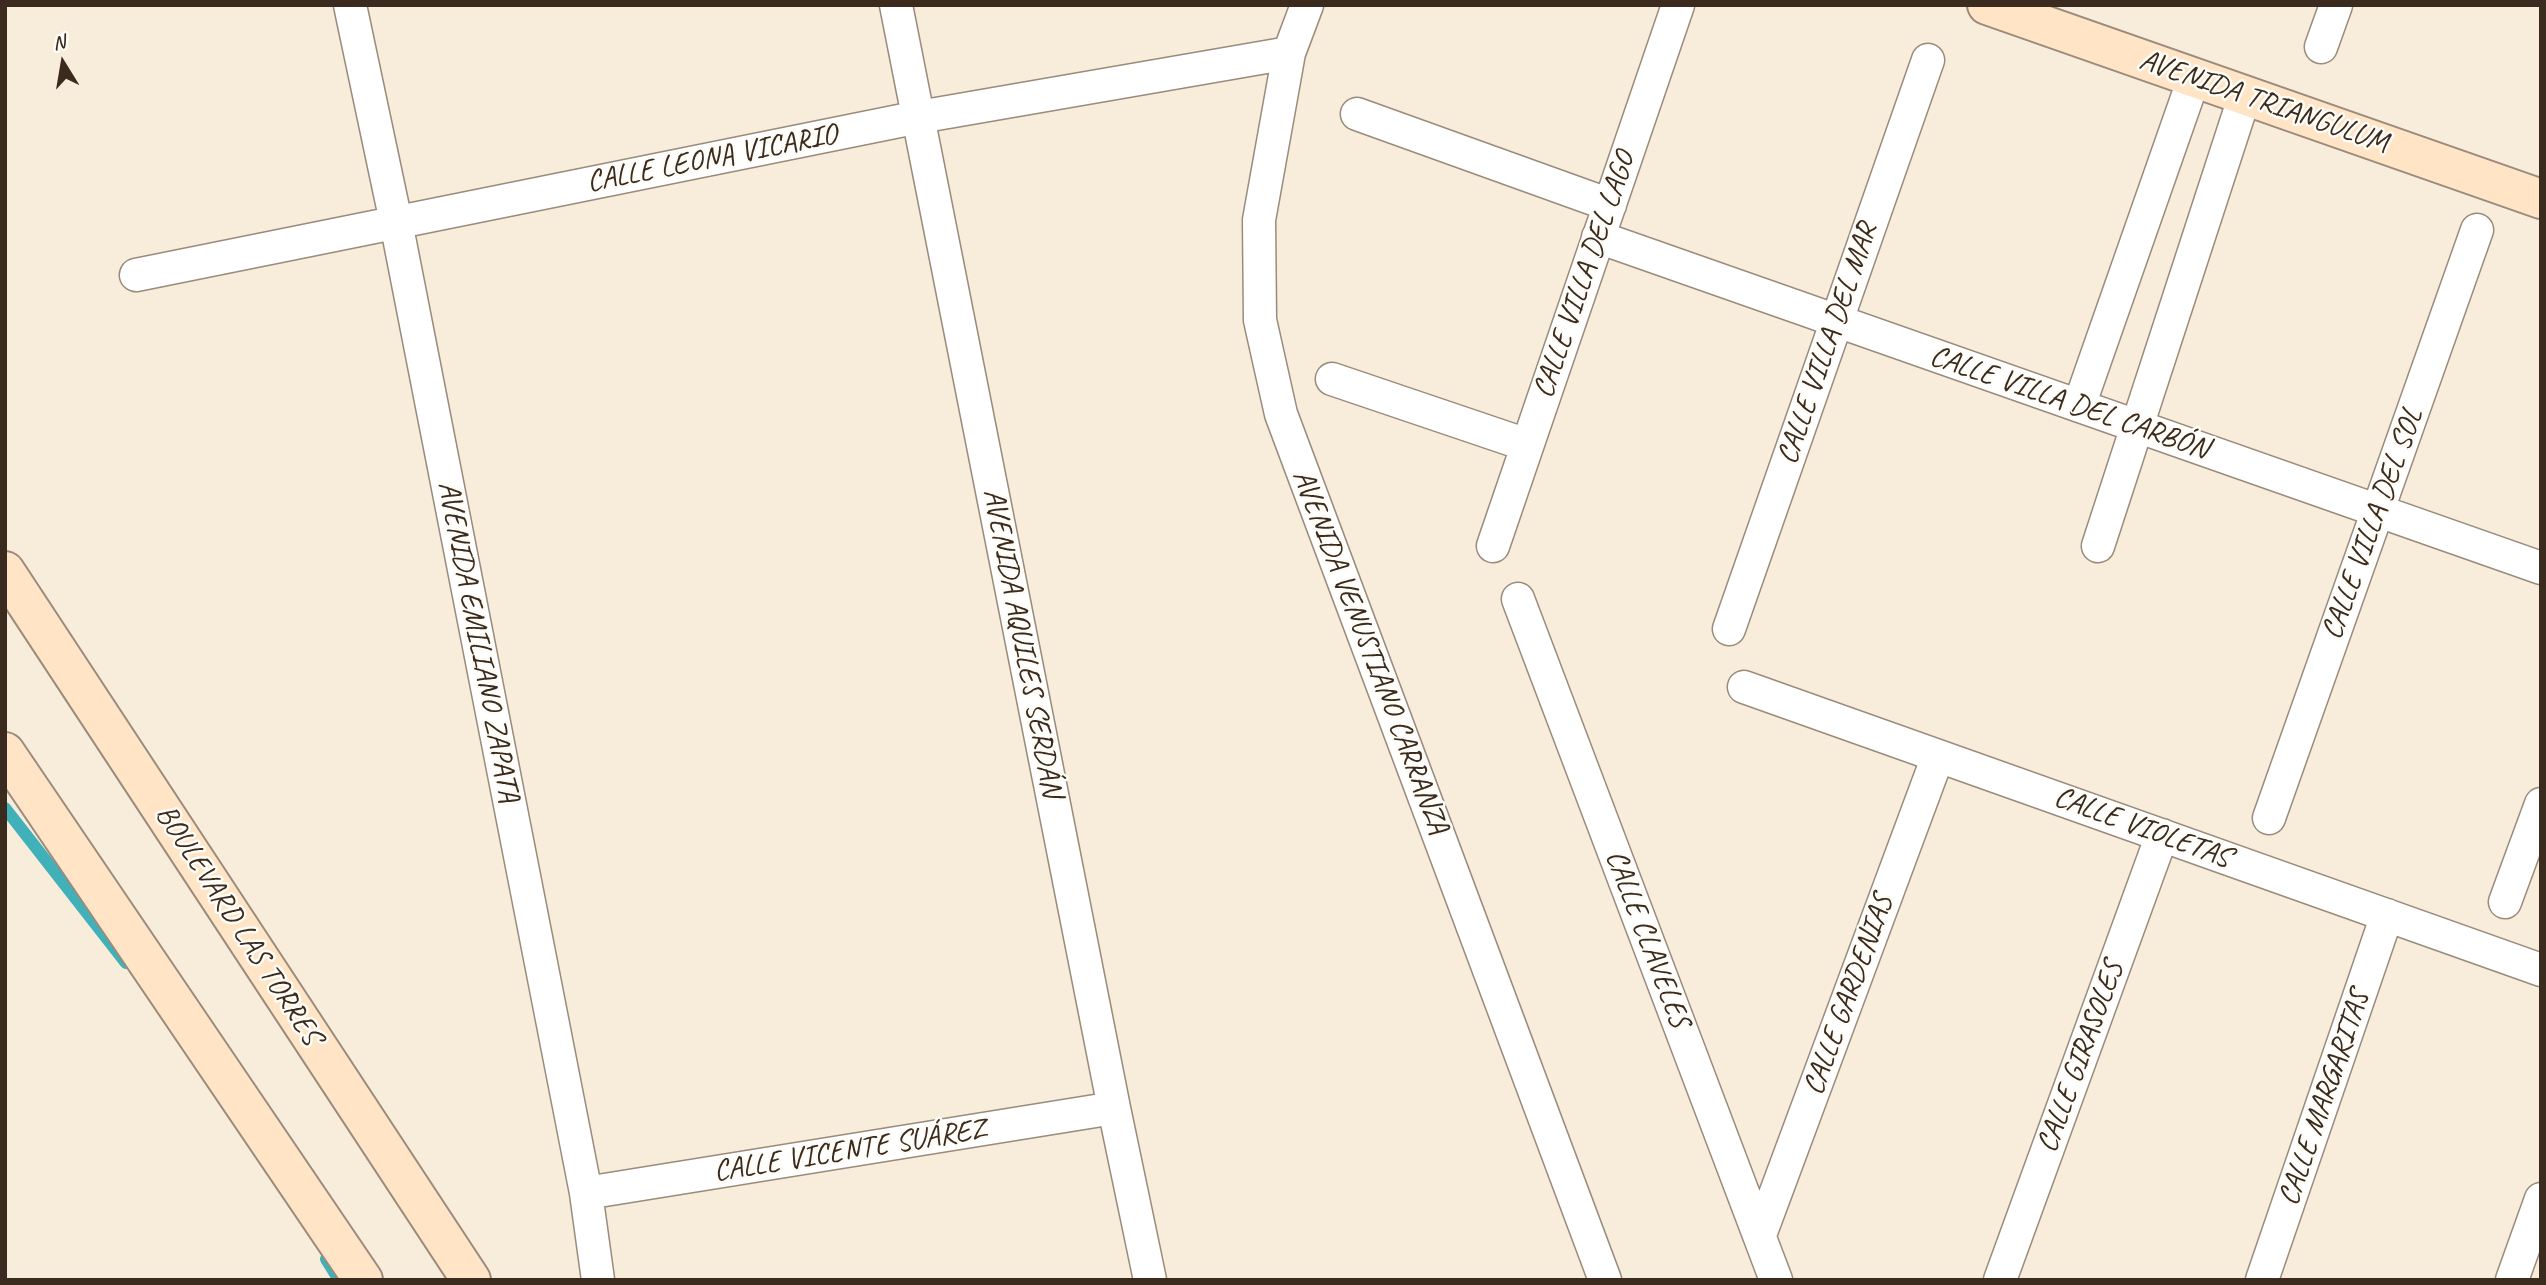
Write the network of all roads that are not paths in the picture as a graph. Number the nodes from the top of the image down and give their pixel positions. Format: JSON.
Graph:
{"nodes":[{"id":1,"x":350,"y":5,"type":"edge"},
{"id":2,"x":896,"y":5,"type":"edge"},
{"id":3,"x":1307,"y":5,"type":"edge"},
{"id":4,"x":1678,"y":5,"type":"edge"},
{"id":5,"x":2336,"y":5,"type":"edge"},
{"id":6,"x":1993,"y":6,"type":"edge"},
{"id":7,"x":2050,"y":15,"type":"edge"},
{"id":8,"x":2321,"y":47,"type":"dead end"},
{"id":9,"x":1289,"y":53,"type":"junction"},
{"id":10,"x":1928,"y":60,"type":"dead end"},
{"id":11,"x":2194,"y":78,"type":"junction"},
{"id":12,"x":2245,"y":95,"type":"junction"},
{"id":13,"x":1357,"y":114,"type":"dead end"},
{"id":14,"x":919,"y":117,"type":"junction"},
{"id":15,"x":2541,"y":199,"type":"edge"},
{"id":16,"x":1609,"y":205,"type":"junction"},
{"id":17,"x":396,"y":222,"type":"junction"},
{"id":18,"x":2477,"y":230,"type":"dead end"},
{"id":19,"x":1598,"y":237,"type":"junction"},
{"id":20,"x":136,"y":275,"type":"dead end"},
{"id":21,"x":1836,"y":321,"type":"junction"},
{"id":22,"x":1332,"y":379,"type":"dead end"},
{"id":23,"x":2079,"y":406,"type":"junction"},
{"id":24,"x":2138,"y":427,"type":"junction"},
{"id":25,"x":1527,"y":445,"type":"junction"},
{"id":26,"x":2377,"y":510,"type":"junction"},
{"id":27,"x":1493,"y":546,"type":"dead end"},
{"id":28,"x":2098,"y":546,"type":"dead end"},
{"id":29,"x":2541,"y":568,"type":"edge"},
{"id":30,"x":5,"y":571,"type":"edge"},
{"id":31,"x":1518,"y":599,"type":"dead end"},
{"id":32,"x":1729,"y":629,"type":"dead end"},
{"id":33,"x":1744,"y":687,"type":"dead end"},
{"id":34,"x":5,"y":752,"type":"edge"},
{"id":35,"x":1938,"y":756,"type":"junction"},
{"id":36,"x":2541,"y":804,"type":"edge"},
{"id":37,"x":2269,"y":818,"type":"dead end"},
{"id":38,"x":2162,"y":835,"type":"junction"},
{"id":39,"x":2505,"y":902,"type":"dead end"},
{"id":40,"x":2387,"y":915,"type":"junction"},
{"id":41,"x":2541,"y":970,"type":"edge"},
{"id":42,"x":1114,"y":1108,"type":"junction"},
{"id":43,"x":586,"y":1193,"type":"junction"},
{"id":44,"x":2541,"y":1199,"type":"edge"},
{"id":45,"x":1760,"y":1235,"type":"junction"},
{"id":46,"x":363,"y":1280,"type":"edge"},
{"id":47,"x":471,"y":1280,"type":"edge"},
{"id":48,"x":598,"y":1280,"type":"edge"},
{"id":49,"x":1150,"y":1280,"type":"edge"},
{"id":50,"x":1605,"y":1280,"type":"edge"},
{"id":51,"x":1776,"y":1280,"type":"edge"},
{"id":52,"x":2000,"y":1280,"type":"edge"},
{"id":53,"x":2262,"y":1280,"type":"edge"},
{"id":54,"x":2512,"y":1280,"type":"edge"}],
"edges":[{"from":1,"to":17,"type":"street","name":"AVENIDA EMILIANO ZAPATA"},
{"from":2,"to":14,"type":"street","name":"AVENIDA AQUILES SERDÁN"},
{"from":3,"to":9,"type":"street","name":"AVENIDA VENUSTIANO CARRANZA"},
{"from":4,"to":16,"type":"street","name":"CALLE VILLA DEL LAGO"},
{"from":5,"to":8,"type":"street"},
{"from":6,"to":7,"type":"main road","name":"AVENIDA TRIANGULUM"},
{"from":7,"to":11,"type":"main road","name":"AVENIDA TRIANGULUM"},
{"from":9,"to":14,"type":"street","name":"CALLE LEONA VICARIO"},
{"from":9,"to":50,"type":"street","name":"AVENIDA VENUSTIANO CARRANZA"},
{"from":10,"to":21,"type":"street","name":"CALLE VILLA DEL MAR"},
{"from":11,"to":12,"type":"main road","name":"AVENIDA TRIANGULUM"},
{"from":11,"to":23,"type":"street"},
{"from":12,"to":15,"type":"main road","name":"AVENIDA TRIANGULUM"},
{"from":12,"to":24,"type":"street"},
{"from":13,"to":16,"type":"street"},
{"from":14,"to":17,"type":"street","name":"CALLE LEONA VICARIO"},
{"from":14,"to":42,"type":"street","name":"AVENIDA AQUILES SERDÁN"},
{"from":16,"to":19,"type":"street","name":"CALLE VILLA DEL LAGO"},
{"from":17,"to":20,"type":"street","name":"CALLE LEONA VICARIO"},
{"from":17,"to":43,"type":"street","name":"AVENIDA EMILIANO ZAPATA"},
{"from":18,"to":26,"type":"street","name":"CALLE VILLA DEL SOL"},
{"from":19,"to":21,"type":"street","name":"CALLE VILLA DEL CARBÓN"},
{"from":19,"to":25,"type":"street","name":"CALLE VILLA DEL LAGO"},
{"from":21,"to":23,"type":"street","name":"CALLE VILLA DEL CARBÓN"},
{"from":21,"to":32,"type":"street","name":"CALLE VILLA DEL MAR"},
{"from":22,"to":25,"type":"street"},
{"from":23,"to":24,"type":"street","name":"CALLE VILLA DEL CARBÓN"},
{"from":24,"to":26,"type":"street","name":"CALLE VILLA DEL CARBÓN"},
{"from":24,"to":28,"type":"street"},
{"from":25,"to":27,"type":"street","name":"CALLE VILLA DEL LAGO"},
{"from":26,"to":29,"type":"street","name":"CALLE VILLA DEL CARBÓN"},
{"from":26,"to":37,"type":"street","name":"CALLE VILLA DEL SOL"},
{"from":30,"to":47,"type":"main road","name":"BOULEVARD LAS TORRES"},
{"from":31,"to":45,"type":"street","name":"CALLE CLAVELES"},
{"from":33,"to":35,"type":"street","name":"CALLE VIOLETAS"},
{"from":34,"to":46,"type":"main road"},
{"from":35,"to":38,"type":"street","name":"CALLE VIOLETAS"},
{"from":35,"to":45,"type":"street","name":"CALLE GARDENIAS"},
{"from":36,"to":39,"type":"street"},
{"from":38,"to":40,"type":"street","name":"CALLE VIOLETAS"},
{"from":38,"to":52,"type":"street","name":"CALLE GIRASOLES"},
{"from":40,"to":41,"type":"street","name":"CALLE VIOLETAS"},
{"from":40,"to":53,"type":"street","name":"CALLE MARGARITAS"},
{"from":42,"to":43,"type":"street","name":"CALLE VICENTE SUÁREZ"},
{"from":42,"to":49,"type":"street","name":"AVENIDA AQUILES SERDÁN"},
{"from":43,"to":48,"type":"street","name":"AVENIDA EMILIANO ZAPATA"},
{"from":44,"to":54,"type":"street"},
{"from":45,"to":51,"type":"street","name":"CALLE CLAVELES"}]}
